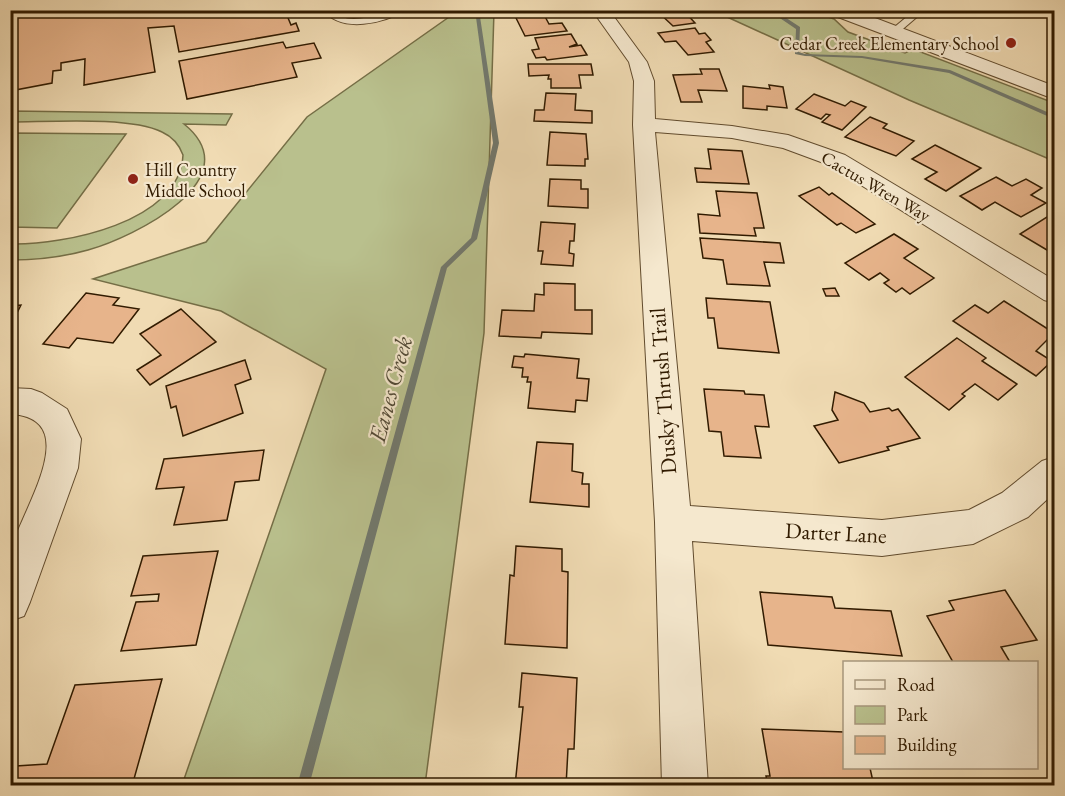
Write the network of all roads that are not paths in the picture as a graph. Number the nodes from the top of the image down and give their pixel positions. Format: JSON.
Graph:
{"nodes":[{"id":1,"x":327,"y":10,"type":"edge"},
{"id":2,"x":403,"y":10,"type":"edge"},
{"id":3,"x":600,"y":10,"type":"edge"},
{"id":4,"x":836,"y":10,"type":"edge"},
{"id":5,"x":921,"y":10,"type":"edge"},
{"id":6,"x":894,"y":32,"type":"junction"},
{"id":7,"x":1054,"y":93,"type":"edge"},
{"id":8,"x":644,"y":125,"type":"junction"},
{"id":9,"x":1054,"y":293,"type":"edge"},
{"id":10,"x":10,"y":401,"type":"edge"},
{"id":11,"x":1054,"y":472,"type":"edge"},
{"id":12,"x":673,"y":522,"type":"junction"},
{"id":13,"x":10,"y":602,"type":"edge"},
{"id":14,"x":685,"y":786,"type":"edge"}],
"edges":[{"from":1,"to":2,"type":"lane"},
{"from":3,"to":8,"type":"street","name":"Dusky Thrush Trail"},
{"from":4,"to":6,"type":"street"},
{"from":5,"to":6,"type":"lane"},
{"from":6,"to":7,"type":"street"},
{"from":8,"to":9,"type":"street","name":"Cactus Wren Way"},
{"from":8,"to":12,"type":"street","name":"Dusky Thrush Trail"},
{"from":10,"to":13,"type":"street"},
{"from":11,"to":12,"type":"street","name":"Darter Lane"},
{"from":12,"to":14,"type":"street","name":"Dusky Thrush Trail"}]}
